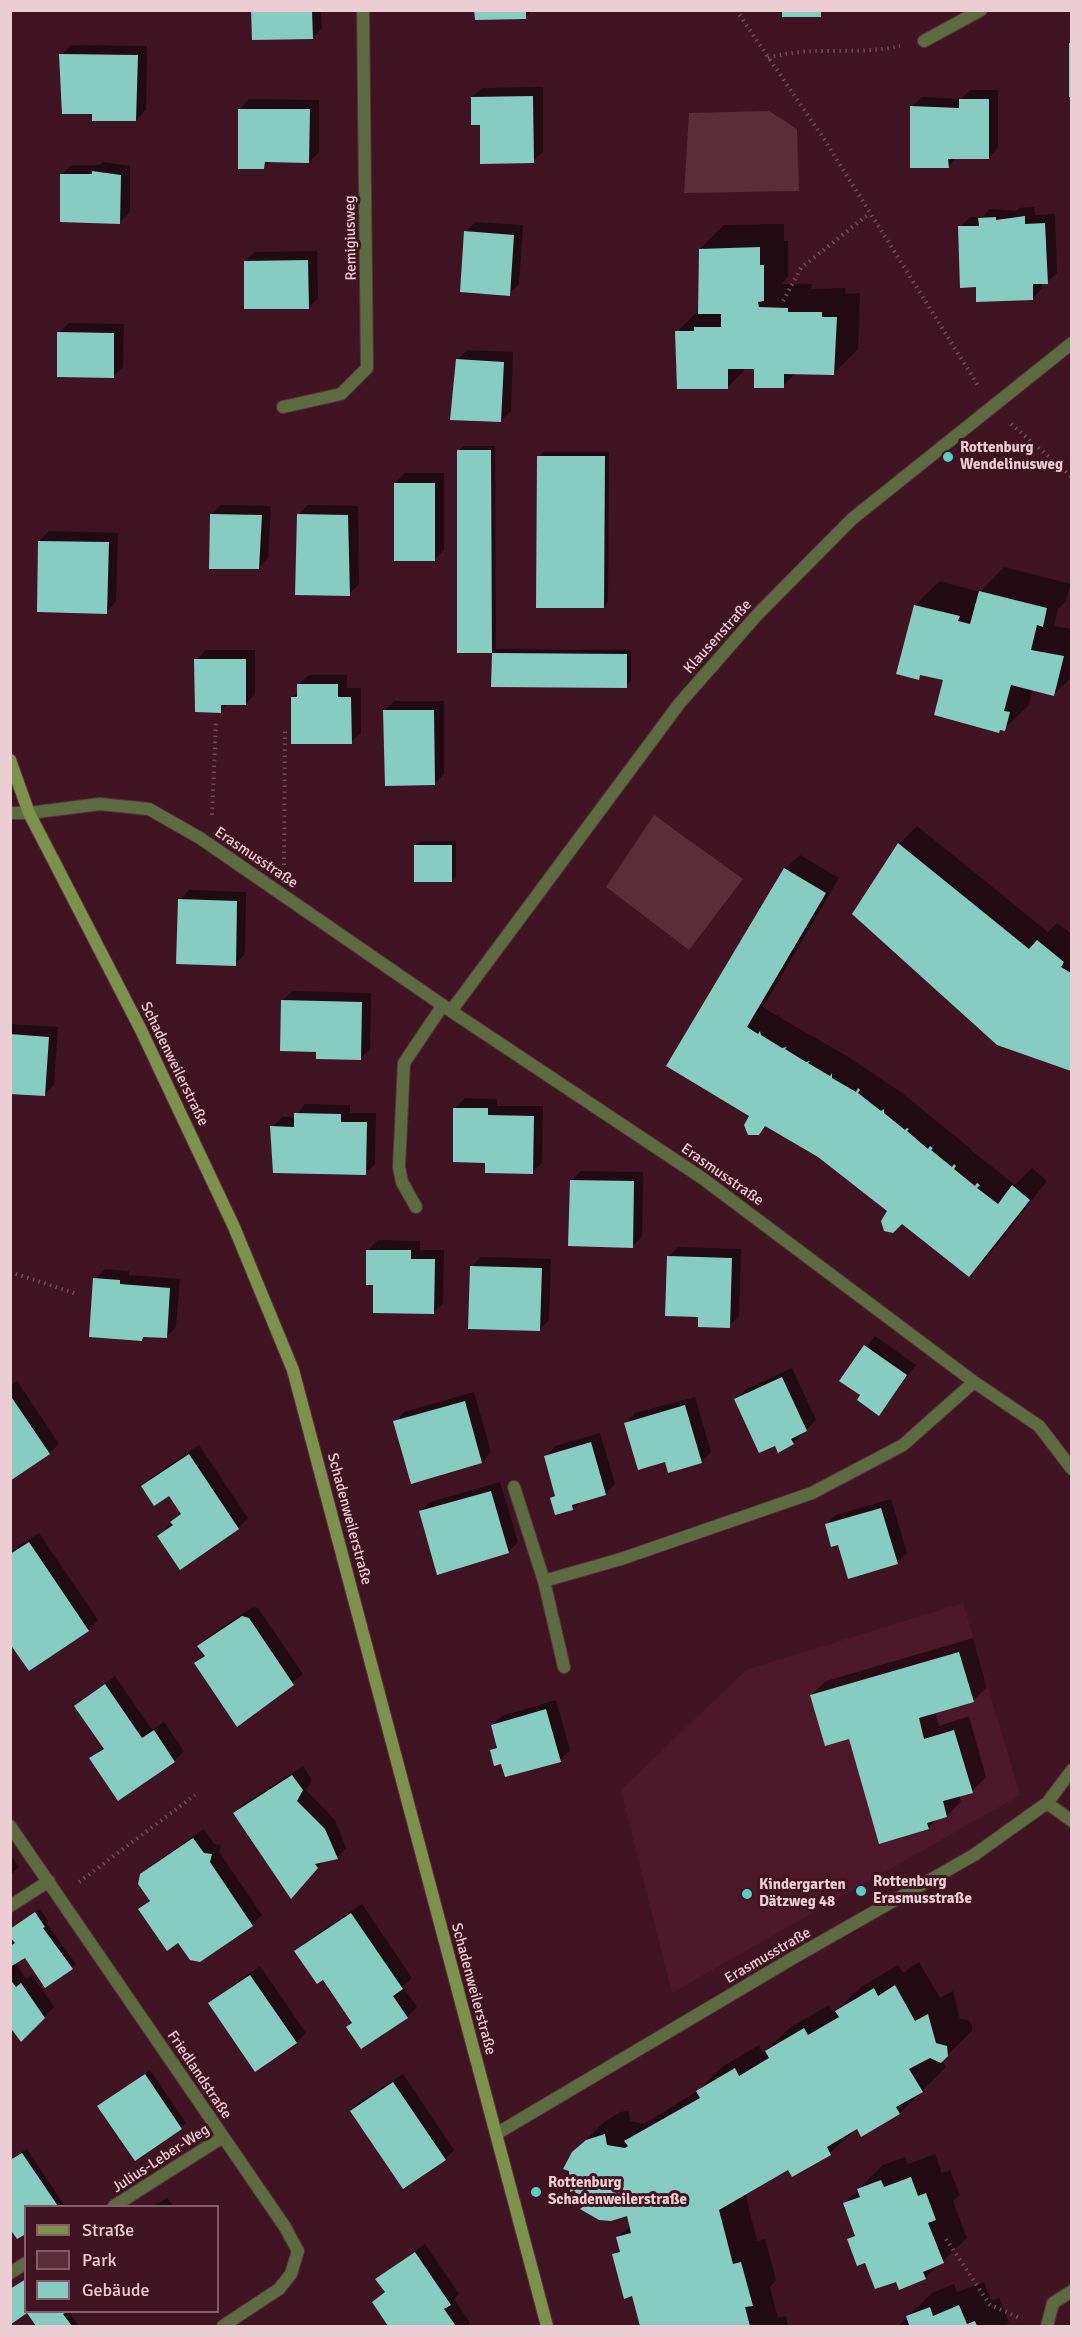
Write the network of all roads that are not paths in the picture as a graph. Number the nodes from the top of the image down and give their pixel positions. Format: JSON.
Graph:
{"nodes":[{"id":1,"x":363,"y":10,"type":"edge"},
{"id":2,"x":981,"y":10,"type":"edge"},
{"id":3,"x":924,"y":41,"type":"road end"},
{"id":4,"x":1071,"y":343,"type":"edge"},
{"id":5,"x":283,"y":407,"type":"dead end"},
{"id":6,"x":10,"y":760,"type":"edge"},
{"id":7,"x":10,"y":813,"type":"edge"},
{"id":8,"x":29,"y":813,"type":"junction"},
{"id":9,"x":447,"y":1008,"type":"junction"},
{"id":10,"x":416,"y":1207,"type":"dead end"},
{"id":11,"x":974,"y":1382,"type":"junction"},
{"id":12,"x":1071,"y":1469,"type":"edge"},
{"id":13,"x":514,"y":1488,"type":"dead end"},
{"id":14,"x":544,"y":1581,"type":"junction"},
{"id":15,"x":564,"y":1667,"type":"dead end"},
{"id":16,"x":1071,"y":1770,"type":"edge"},
{"id":17,"x":1047,"y":1803,"type":"junction"},
{"id":18,"x":1071,"y":1821,"type":"edge"},
{"id":19,"x":10,"y":1826,"type":"edge"},
{"id":20,"x":49,"y":1881,"type":"junction"},
{"id":21,"x":10,"y":1906,"type":"edge"},
{"id":22,"x":496,"y":2134,"type":"junction"},
{"id":23,"x":223,"y":2137,"type":"junction"},
{"id":24,"x":116,"y":2205,"type":"edge"},
{"id":25,"x":24,"y":2264,"type":"edge"},
{"id":26,"x":10,"y":2273,"type":"edge"},
{"id":27,"x":1071,"y":2291,"type":"edge"},
{"id":28,"x":223,"y":2326,"type":"edge"},
{"id":29,"x":547,"y":2326,"type":"edge"},
{"id":30,"x":1047,"y":2326,"type":"edge"}],
"edges":[{"from":1,"to":5,"type":"street","name":"Remigiusweg"},
{"from":2,"to":3,"type":"street"},
{"from":4,"to":9,"type":"street","name":"Klausenstraße"},
{"from":6,"to":8,"type":"street","name":"Schadenweilerstraße"},
{"from":7,"to":8,"type":"street","name":"Erasmusstraße"},
{"from":8,"to":9,"type":"street","name":"Erasmusstraße"},
{"from":8,"to":22,"type":"street","name":"Schadenweilerstraße"},
{"from":9,"to":10,"type":"street"},
{"from":9,"to":11,"type":"street","name":"Erasmusstraße"},
{"from":11,"to":12,"type":"street","name":"Erasmusstraße"},
{"from":11,"to":14,"type":"street"},
{"from":13,"to":14,"type":"street"},
{"from":14,"to":15,"type":"street"},
{"from":16,"to":17,"type":"street","name":"Erasmusstraße"},
{"from":17,"to":18,"type":"street"},
{"from":17,"to":22,"type":"street","name":"Erasmusstraße"},
{"from":19,"to":20,"type":"street","name":"Friedlandstraße"},
{"from":20,"to":21,"type":"street"},
{"from":20,"to":23,"type":"street","name":"Friedlandstraße"},
{"from":22,"to":29,"type":"street","name":"Schadenweilerstraße"},
{"from":23,"to":24,"type":"street","name":"Julius-Leber-Weg"},
{"from":23,"to":28,"type":"street","name":"Friedlandstraße"},
{"from":25,"to":26,"type":"street"},
{"from":27,"to":30,"type":"street"}]}
